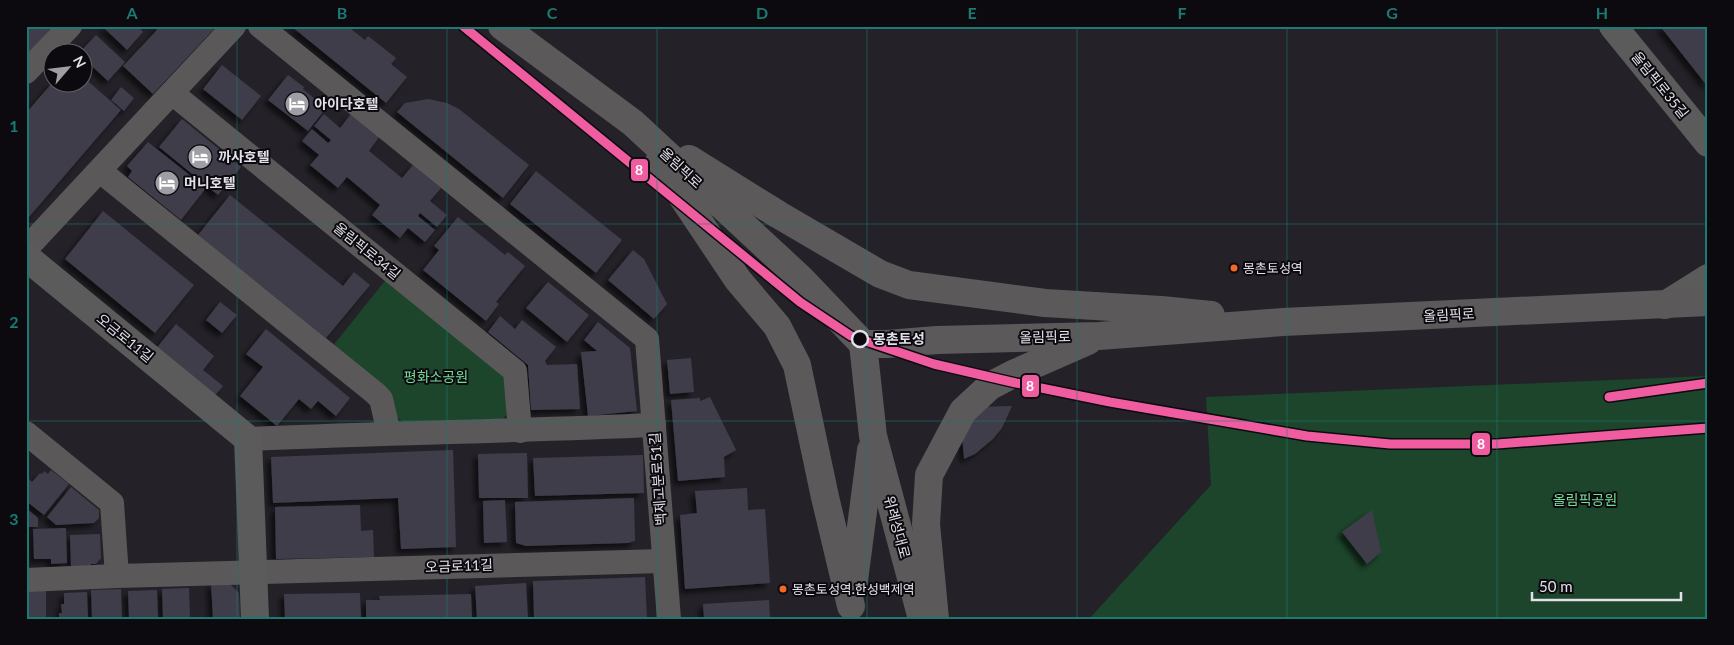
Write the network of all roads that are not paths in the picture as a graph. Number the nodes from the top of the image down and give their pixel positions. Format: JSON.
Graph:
{"nodes":[{"id":1,"x":70,"y":26,"type":"edge"},
{"id":2,"x":234,"y":26,"type":"edge"},
{"id":3,"x":260,"y":26,"type":"edge"},
{"id":4,"x":502,"y":26,"type":"edge"},
{"id":5,"x":1613,"y":26,"type":"edge"},
{"id":6,"x":26,"y":72,"type":"edge"},
{"id":7,"x":172,"y":93,"type":"junction"},
{"id":8,"x":633,"y":123,"type":"junction"},
{"id":9,"x":1708,"y":143,"type":"edge"},
{"id":10,"x":100,"y":171,"type":"junction"},
{"id":11,"x":26,"y":249,"type":"edge"},
{"id":12,"x":26,"y":257,"type":"edge"},
{"id":13,"x":1708,"y":278,"type":"edge"},
{"id":14,"x":1708,"y":302,"type":"edge"},
{"id":15,"x":1665,"y":305,"type":"junction"},
{"id":16,"x":1283,"y":322,"type":"junction"},
{"id":17,"x":1099,"y":336,"type":"junction"},
{"id":18,"x":863,"y":344,"type":"junction"},
{"id":19,"x":654,"y":425,"type":"junction"},
{"id":20,"x":520,"y":431,"type":"junction"},
{"id":21,"x":26,"y":433,"type":"edge"},
{"id":22,"x":389,"y":433,"type":"junction"},
{"id":23,"x":872,"y":436,"type":"junction"},
{"id":24,"x":248,"y":439,"type":"junction"},
{"id":25,"x":664,"y":561,"type":"junction"},
{"id":26,"x":253,"y":572,"type":"junction"},
{"id":27,"x":117,"y":576,"type":"junction"},
{"id":28,"x":26,"y":580,"type":"edge"},
{"id":29,"x":852,"y":613,"type":"edge"},
{"id":30,"x":255,"y":619,"type":"edge"},
{"id":31,"x":669,"y":619,"type":"edge"},
{"id":32,"x":922,"y":619,"type":"edge"},
{"id":33,"x":934,"y":619,"type":"edge"}],
"edges":[{"from":1,"to":6,"type":"street"},
{"from":2,"to":7,"type":"street"},
{"from":3,"to":19,"type":"street","name":"백제고분로51길"},
{"from":4,"to":8,"type":"main road","name":"올림픽로"},
{"from":5,"to":9,"type":"street","name":"올림픽로35길"},
{"from":7,"to":10,"type":"street"},
{"from":7,"to":20,"type":"street","name":"올림픽로34길"},
{"from":8,"to":16,"type":"main road"},
{"from":8,"to":18,"type":"main road","name":"올림픽로"},
{"from":8,"to":29,"type":"main road"},
{"from":10,"to":11,"type":"street"},
{"from":10,"to":22,"type":"street"},
{"from":12,"to":24,"type":"street","name":"오금로11길"},
{"from":13,"to":15,"type":"street"},
{"from":14,"to":15,"type":"main road","name":"올림픽로"},
{"from":15,"to":16,"type":"main road","name":"올림픽로"},
{"from":16,"to":17,"type":"main road","name":"올림픽로"},
{"from":17,"to":18,"type":"main road","name":"올림픽로"},
{"from":17,"to":33,"type":"main road"},
{"from":18,"to":23,"type":"main road","name":"위례성대로"},
{"from":19,"to":20,"type":"street"},
{"from":19,"to":25,"type":"street","name":"백제고분로51길"},
{"from":20,"to":22,"type":"street"},
{"from":21,"to":27,"type":"street"},
{"from":22,"to":24,"type":"street"},
{"from":23,"to":29,"type":"main road","name":"위례성대로"},
{"from":23,"to":32,"type":"main road","name":"위례성대로"},
{"from":24,"to":26,"type":"street"},
{"from":25,"to":26,"type":"street","name":"오금로11길"},
{"from":25,"to":31,"type":"street","name":"백제고분로51길"},
{"from":26,"to":27,"type":"street"},
{"from":26,"to":30,"type":"street"},
{"from":27,"to":28,"type":"street"}]}
